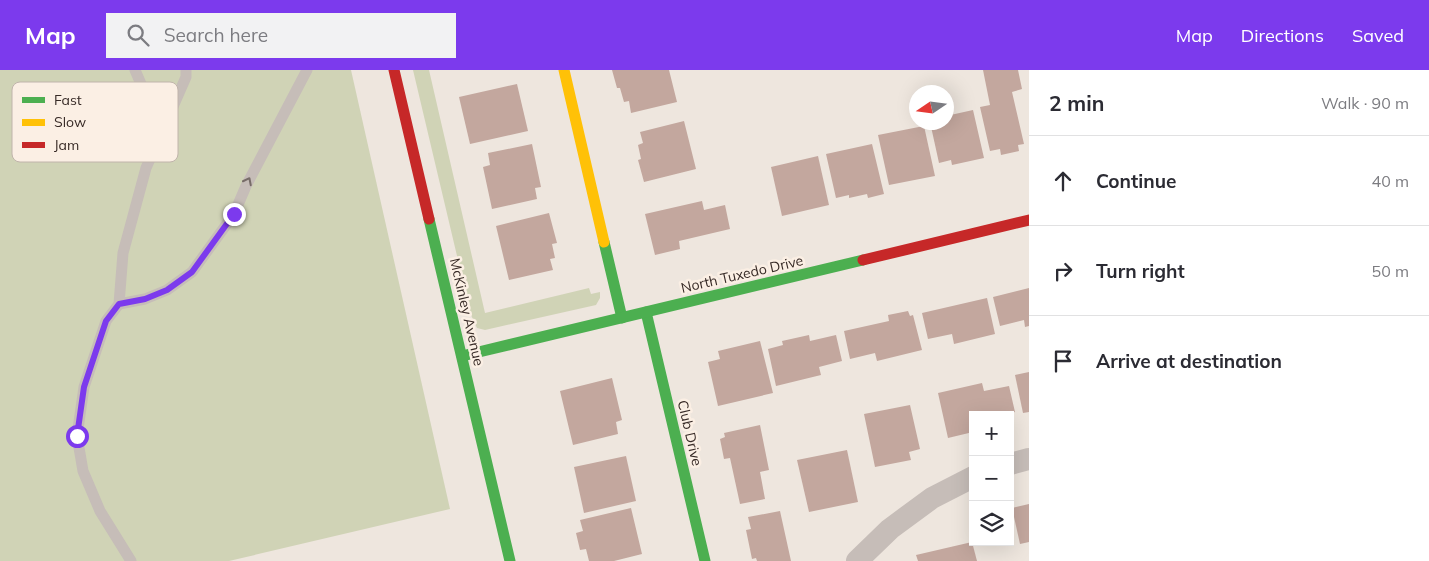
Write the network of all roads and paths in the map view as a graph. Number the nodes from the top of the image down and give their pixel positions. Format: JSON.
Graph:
{"nodes":[{"id":1,"x":135,"y":70,"type":"edge"},
{"id":2,"x":186,"y":70,"type":"edge"},
{"id":3,"x":306,"y":70,"type":"edge"},
{"id":4,"x":394,"y":70,"type":"edge"},
{"id":5,"x":564,"y":70,"type":"edge"},
{"id":6,"x":140,"y":82,"type":"edge"},
{"id":7,"x":178,"y":95,"type":"edge"},
{"id":8,"x":149,"y":162,"type":"edge"},
{"id":9,"x":1029,"y":220,"type":"edge"},
{"id":10,"x":119,"y":304,"type":"junction"},
{"id":11,"x":646,"y":312,"type":"junction"},
{"id":12,"x":622,"y":318,"type":"junction"},
{"id":13,"x":462,"y":356,"type":"junction"},
{"id":14,"x":1029,"y":459,"type":"edge"},
{"id":15,"x":1014,"y":463,"type":"edge"},
{"id":16,"x":969,"y":479,"type":"edge"},
{"id":17,"x":131,"y":561,"type":"edge"},
{"id":18,"x":510,"y":561,"type":"edge"},
{"id":19,"x":705,"y":561,"type":"edge"},
{"id":20,"x":857,"y":561,"type":"edge"}],
"edges":[{"from":1,"to":6,"type":"lane"},
{"from":2,"to":7,"type":"lane"},
{"from":10,"to":3,"type":"lane","one_way":true},
{"from":4,"to":13,"type":"street","name":"McKinley Avenue"},
{"from":5,"to":12,"type":"street"},
{"from":8,"to":10,"type":"lane"},
{"from":9,"to":11,"type":"street","name":"North Tuxedo Drive"},
{"from":10,"to":17,"type":"lane"},
{"from":11,"to":12,"type":"street","name":"North Tuxedo Drive"},
{"from":11,"to":19,"type":"street","name":"Club Drive"},
{"from":12,"to":13,"type":"street","name":"North Tuxedo Drive"},
{"from":13,"to":18,"type":"street","name":"McKinley Avenue"},
{"from":14,"to":15,"type":"street"},
{"from":16,"to":20,"type":"street"}]}
